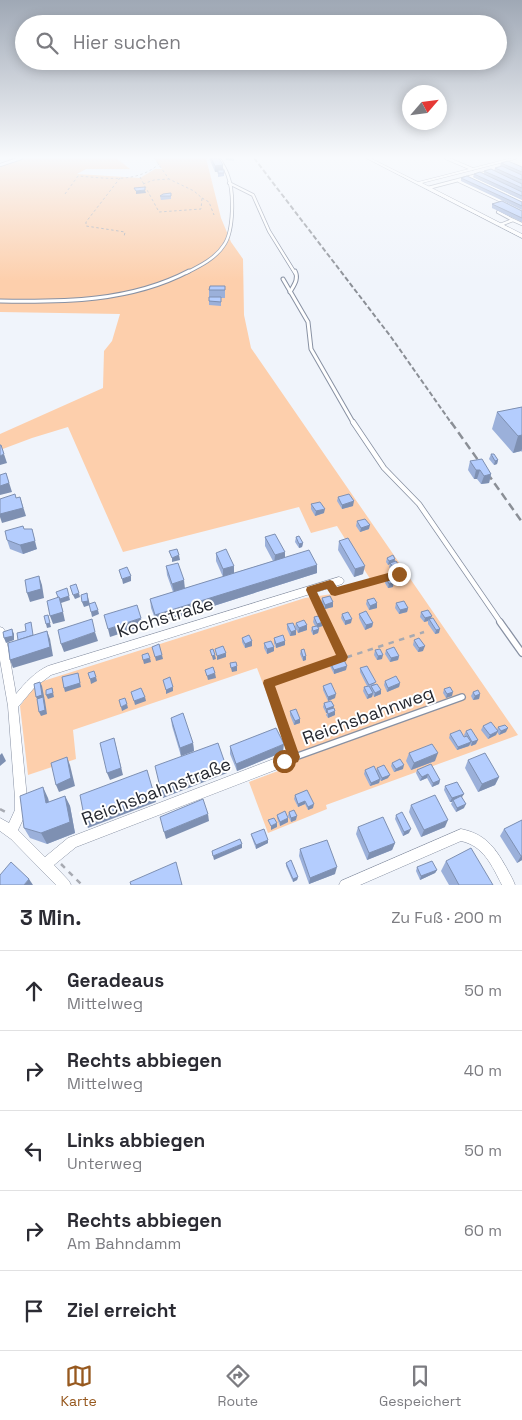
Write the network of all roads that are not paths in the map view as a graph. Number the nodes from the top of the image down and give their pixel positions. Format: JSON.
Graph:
{"nodes":[{"id":1,"x":231,"y":199,"type":"edge"},
{"id":2,"x":255,"y":199,"type":"edge"},
{"id":3,"x":450,"y":199,"type":"edge"},
{"id":4,"x":498,"y":199,"type":"edge"},
{"id":5,"x":514,"y":207,"type":"edge"},
{"id":6,"x":498,"y":212,"type":"dead end"},
{"id":7,"x":513,"y":220,"type":"junction"},
{"id":8,"x":522,"y":224,"type":"edge"},
{"id":9,"x":500,"y":225,"type":"junction"},
{"id":10,"x":522,"y":236,"type":"edge"},
{"id":11,"x":283,"y":279,"type":"dead end"},
{"id":12,"x":290,"y":292,"type":"junction"},
{"id":13,"x":0,"y":301,"type":"edge"},
{"id":14,"x":334,"y":582,"type":"road end"},
{"id":15,"x":0,"y":630,"type":"edge"},
{"id":16,"x":522,"y":653,"type":"edge"},
{"id":17,"x":462,"y":697,"type":"dead end"},
{"id":18,"x":13,"y":706,"type":"junction"},
{"id":19,"x":289,"y":759,"type":"joint"},
{"id":20,"x":0,"y":824,"type":"edge"},
{"id":21,"x":11,"y":832,"type":"junction"},
{"id":22,"x":50,"y":860,"type":"junction"},
{"id":23,"x":65,"y":885,"type":"edge"},
{"id":24,"x":345,"y":885,"type":"edge"},
{"id":25,"x":509,"y":885,"type":"edge"}],
"edges":[{"from":1,"to":13,"type":"lane"},
{"from":2,"to":12,"type":"lane"},
{"from":3,"to":9,"type":"street"},
{"from":4,"to":5,"type":"lane"},
{"from":6,"to":7,"type":"lane"},
{"from":7,"to":8,"type":"lane"},
{"from":7,"to":9,"type":"lane"},
{"from":9,"to":10,"type":"street"},
{"from":11,"to":12,"type":"lane"},
{"from":12,"to":16,"type":"lane"},
{"from":14,"to":18,"type":"street","name":"Kochstraße"},
{"from":15,"to":18,"type":"street"},
{"from":17,"to":19,"type":"lane","name":"Reichsbahnweg"},
{"from":18,"to":21,"type":"street"},
{"from":19,"to":22,"type":"street","name":"Reichsbahnstraße"},
{"from":20,"to":21,"type":"street"},
{"from":21,"to":22,"type":"street"},
{"from":22,"to":23,"type":"street"},
{"from":24,"to":25,"type":"street"}]}
